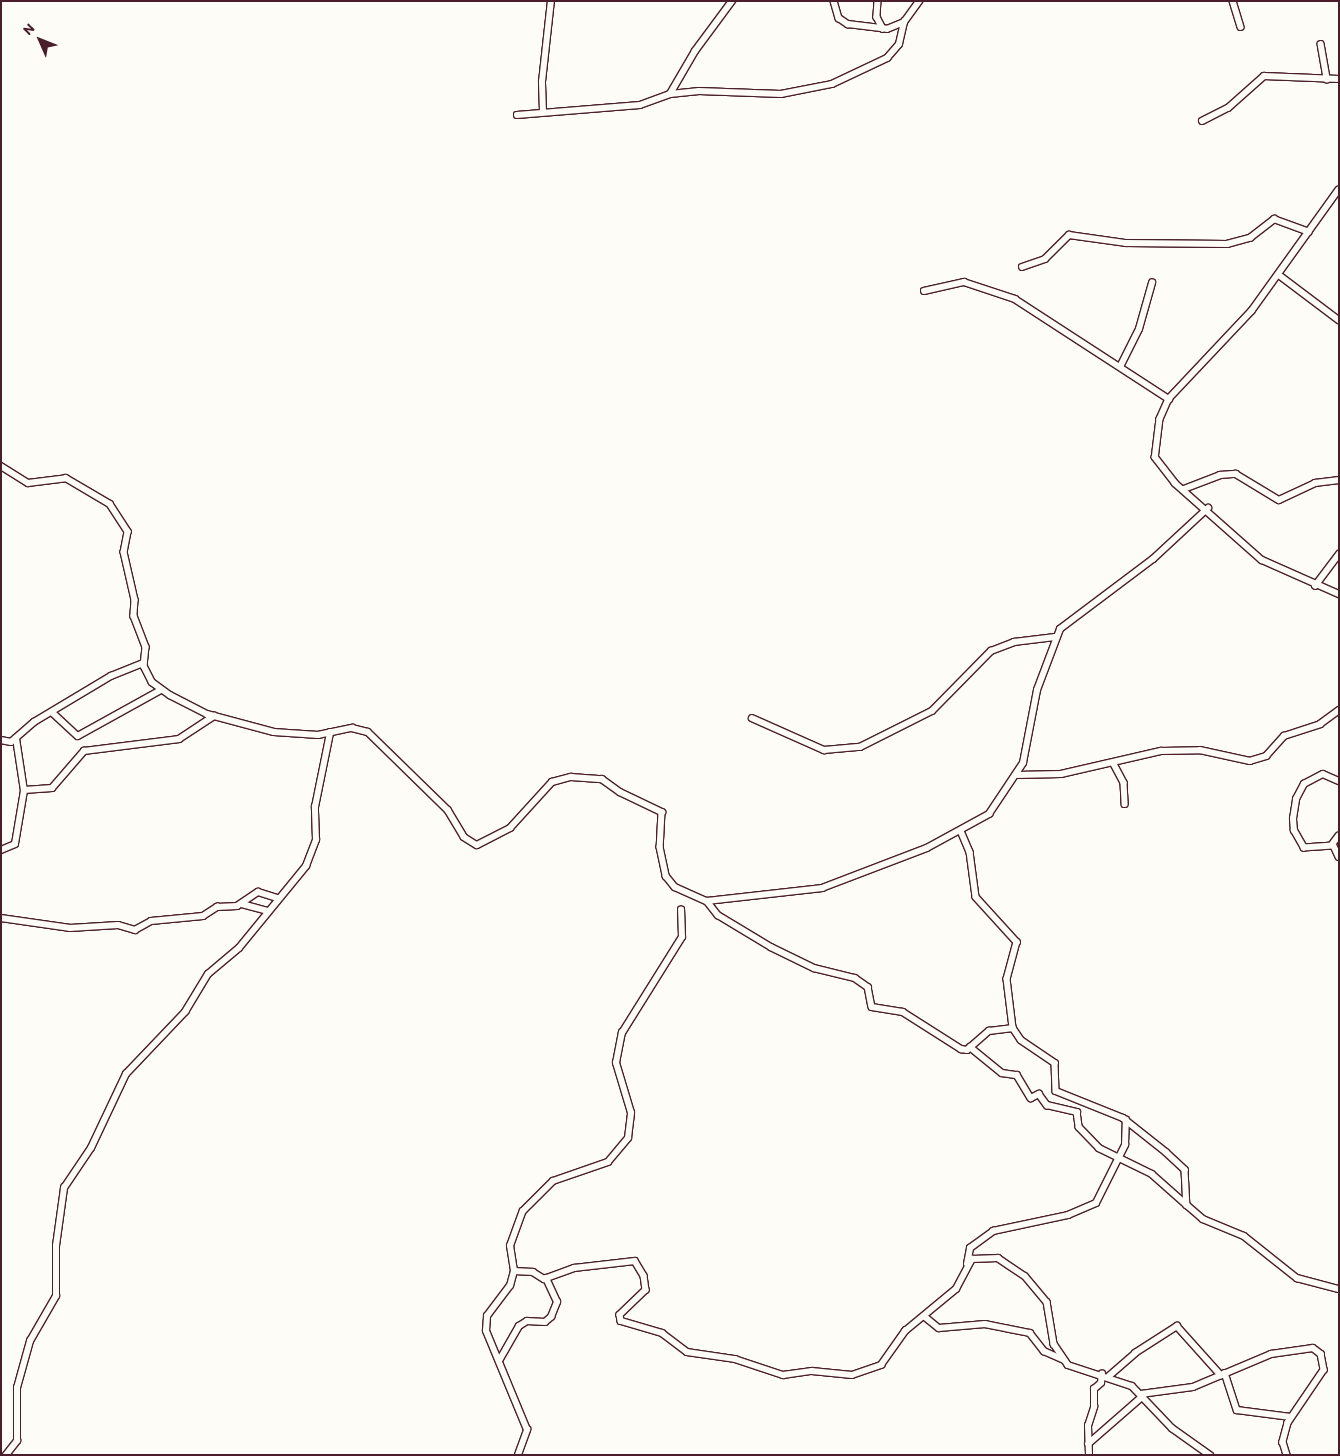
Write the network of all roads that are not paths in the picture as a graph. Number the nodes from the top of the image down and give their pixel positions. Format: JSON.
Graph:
{"nodes":[{"id":1,"x":551,"y":1,"type":"edge"},
{"id":2,"x":732,"y":1,"type":"edge"},
{"id":3,"x":834,"y":1,"type":"edge"},
{"id":4,"x":878,"y":1,"type":"edge"},
{"id":5,"x":919,"y":1,"type":"edge"},
{"id":6,"x":1233,"y":1,"type":"edge"},
{"id":7,"x":904,"y":22,"type":"junction"},
{"id":8,"x":1241,"y":27,"type":"dead end"},
{"id":9,"x":882,"y":29,"type":"junction"},
{"id":10,"x":1321,"y":44,"type":"dead end"},
{"id":11,"x":1327,"y":79,"type":"junction"},
{"id":12,"x":1339,"y":79,"type":"edge"},
{"id":13,"x":670,"y":94,"type":"junction"},
{"id":14,"x":543,"y":112,"type":"junction"},
{"id":15,"x":517,"y":116,"type":"dead end"},
{"id":16,"x":1202,"y":121,"type":"dead end"},
{"id":17,"x":1339,"y":190,"type":"edge"},
{"id":18,"x":1309,"y":232,"type":"junction"},
{"id":19,"x":1022,"y":267,"type":"dead end"},
{"id":20,"x":1279,"y":275,"type":"junction"},
{"id":21,"x":1152,"y":283,"type":"dead end"},
{"id":22,"x":924,"y":291,"type":"dead end"},
{"id":23,"x":1339,"y":320,"type":"edge"},
{"id":24,"x":1120,"y":367,"type":"junction"},
{"id":25,"x":1169,"y":400,"type":"junction"},
{"id":26,"x":1,"y":466,"type":"edge"},
{"id":27,"x":1339,"y":480,"type":"edge"},
{"id":28,"x":1184,"y":489,"type":"junction"},
{"id":29,"x":1208,"y":508,"type":"junction"},
{"id":30,"x":1339,"y":554,"type":"edge"},
{"id":31,"x":1316,"y":586,"type":"junction"},
{"id":32,"x":1339,"y":594,"type":"edge"},
{"id":33,"x":1055,"y":637,"type":"junction"},
{"id":34,"x":144,"y":663,"type":"junction"},
{"id":35,"x":161,"y":690,"type":"junction"},
{"id":36,"x":1339,"y":710,"type":"edge"},
{"id":37,"x":52,"y":712,"type":"junction"},
{"id":38,"x":214,"y":716,"type":"junction"},
{"id":39,"x":752,"y":718,"type":"dead end"},
{"id":40,"x":330,"y":733,"type":"junction"},
{"id":41,"x":16,"y":739,"type":"junction"},
{"id":42,"x":1,"y":740,"type":"edge"},
{"id":43,"x":1114,"y":764,"type":"junction"},
{"id":44,"x":1016,"y":775,"type":"junction"},
{"id":45,"x":1339,"y":781,"type":"edge"},
{"id":46,"x":24,"y":790,"type":"junction"},
{"id":47,"x":1125,"y":804,"type":"dead end"},
{"id":48,"x":962,"y":831,"type":"junction"},
{"id":49,"x":1339,"y":836,"type":"edge"},
{"id":50,"x":1333,"y":846,"type":"junction"},
{"id":51,"x":1,"y":850,"type":"edge"},
{"id":52,"x":1339,"y":857,"type":"edge"},
{"id":53,"x":278,"y":898,"type":"junction"},
{"id":54,"x":707,"y":901,"type":"junction"},
{"id":55,"x":242,"y":904,"type":"junction"},
{"id":56,"x":681,"y":910,"type":"dead end"},
{"id":57,"x":268,"y":911,"type":"junction"},
{"id":58,"x":1,"y":918,"type":"edge"},
{"id":59,"x":1013,"y":1028,"type":"junction"},
{"id":60,"x":970,"y":1047,"type":"junction"},
{"id":61,"x":1126,"y":1120,"type":"junction"},
{"id":62,"x":1120,"y":1158,"type":"junction"},
{"id":63,"x":1187,"y":1204,"type":"junction"},
{"id":64,"x":968,"y":1264,"type":"junction"},
{"id":65,"x":514,"y":1271,"type":"junction"},
{"id":66,"x":546,"y":1278,"type":"junction"},
{"id":67,"x":1339,"y":1289,"type":"edge"},
{"id":68,"x":924,"y":1316,"type":"junction"},
{"id":69,"x":1064,"y":1360,"type":"junction"},
{"id":70,"x":499,"y":1362,"type":"junction"},
{"id":71,"x":1102,"y":1374,"type":"junction"},
{"id":72,"x":1223,"y":1374,"type":"junction"},
{"id":73,"x":1109,"y":1376,"type":"junction"},
{"id":74,"x":1142,"y":1395,"type":"junction"},
{"id":75,"x":1291,"y":1417,"type":"junction"},
{"id":76,"x":1088,"y":1444,"type":"junction"},
{"id":77,"x":6,"y":1455,"type":"edge"},
{"id":78,"x":518,"y":1455,"type":"edge"},
{"id":79,"x":1089,"y":1455,"type":"edge"},
{"id":80,"x":1210,"y":1455,"type":"edge"},
{"id":81,"x":1287,"y":1455,"type":"edge"}],
"edges":[{"from":1,"to":14,"type":"street"},
{"from":2,"to":13,"type":"street"},
{"from":3,"to":9,"type":"street"},
{"from":4,"to":9,"type":"street"},
{"from":5,"to":7,"type":"street"},
{"from":6,"to":8,"type":"street"},
{"from":7,"to":9,"type":"street"},
{"from":7,"to":13,"type":"street"},
{"from":10,"to":11,"type":"street"},
{"from":11,"to":12,"type":"street"},
{"from":11,"to":16,"type":"street"},
{"from":13,"to":14,"type":"street"},
{"from":14,"to":15,"type":"street"},
{"from":17,"to":18,"type":"street"},
{"from":18,"to":19,"type":"street"},
{"from":18,"to":20,"type":"street"},
{"from":20,"to":23,"type":"street"},
{"from":20,"to":25,"type":"street"},
{"from":21,"to":24,"type":"street"},
{"from":22,"to":24,"type":"street"},
{"from":24,"to":25,"type":"street"},
{"from":25,"to":28,"type":"street"},
{"from":26,"to":34,"type":"street"},
{"from":27,"to":28,"type":"street"},
{"from":28,"to":29,"type":"street"},
{"from":29,"to":31,"type":"street"},
{"from":29,"to":33,"type":"street"},
{"from":30,"to":31,"type":"street"},
{"from":31,"to":32,"type":"street"},
{"from":33,"to":39,"type":"street"},
{"from":33,"to":44,"type":"street"},
{"from":34,"to":35,"type":"street"},
{"from":34,"to":37,"type":"street"},
{"from":35,"to":37,"type":"street"},
{"from":35,"to":38,"type":"street"},
{"from":36,"to":43,"type":"street"},
{"from":37,"to":41,"type":"street"},
{"from":38,"to":40,"type":"street"},
{"from":38,"to":46,"type":"street"},
{"from":40,"to":53,"type":"street"},
{"from":40,"to":54,"type":"street"},
{"from":41,"to":42,"type":"street"},
{"from":41,"to":46,"type":"street"},
{"from":43,"to":44,"type":"street"},
{"from":43,"to":47,"type":"street"},
{"from":44,"to":48,"type":"street"},
{"from":45,"to":50,"type":"street"},
{"from":46,"to":51,"type":"street"},
{"from":48,"to":54,"type":"street"},
{"from":48,"to":59,"type":"street"},
{"from":49,"to":50,"type":"street"},
{"from":50,"to":52,"type":"street"},
{"from":53,"to":55,"type":"street"},
{"from":53,"to":57,"type":"street"},
{"from":54,"to":60,"type":"street"},
{"from":55,"to":57,"type":"street"},
{"from":55,"to":58,"type":"street"},
{"from":56,"to":65,"type":"street"},
{"from":57,"to":77,"type":"street"},
{"from":59,"to":60,"type":"street"},
{"from":59,"to":61,"type":"street"},
{"from":60,"to":62,"type":"street"},
{"from":61,"to":62,"type":"street"},
{"from":61,"to":63,"type":"street"},
{"from":62,"to":63,"type":"street"},
{"from":62,"to":64,"type":"street"},
{"from":63,"to":67,"type":"street"},
{"from":64,"to":68,"type":"street"},
{"from":64,"to":69,"type":"street"},
{"from":65,"to":66,"type":"street"},
{"from":65,"to":70,"type":"street"},
{"from":66,"to":68,"type":"street"},
{"from":66,"to":70,"type":"street"},
{"from":68,"to":69,"type":"street"},
{"from":69,"to":71,"type":"street"},
{"from":70,"to":78,"type":"street"},
{"from":71,"to":73,"type":"street"},
{"from":71,"to":76,"type":"street"},
{"from":72,"to":73,"type":"street"},
{"from":72,"to":74,"type":"street"},
{"from":72,"to":75,"type":"street"},
{"from":72,"to":75,"type":"street"},
{"from":73,"to":74,"type":"street"},
{"from":74,"to":76,"type":"street"},
{"from":74,"to":80,"type":"street"},
{"from":75,"to":81,"type":"street"},
{"from":76,"to":79,"type":"street"}]}
